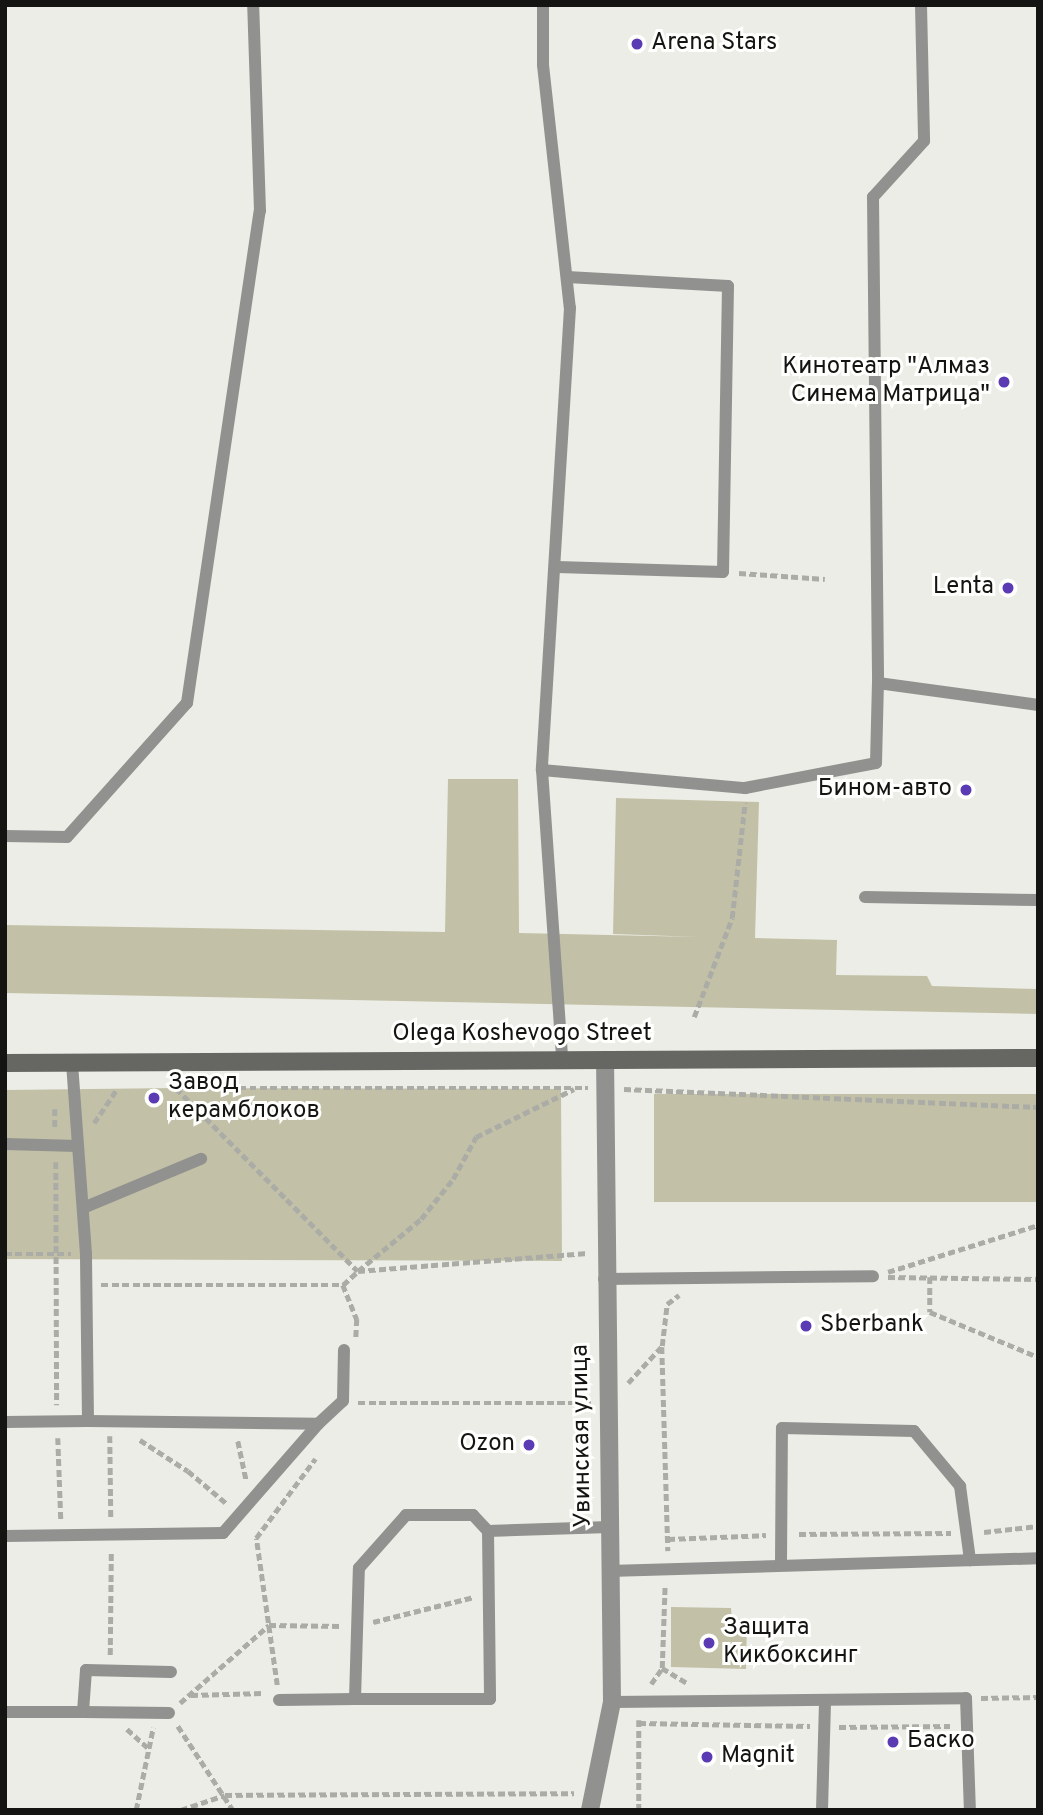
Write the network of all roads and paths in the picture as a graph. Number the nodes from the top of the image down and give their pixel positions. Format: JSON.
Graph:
{"nodes":[{"id":1,"x":253,"y":5,"type":"edge"},
{"id":2,"x":543,"y":5,"type":"edge"},
{"id":3,"x":921,"y":5,"type":"edge"},
{"id":4,"x":566,"y":276,"type":"junction"},
{"id":5,"x":557,"y":567,"type":"junction"},
{"id":6,"x":723,"y":572,"type":"junction"},
{"id":7,"x":825,"y":579,"type":"dead end"},
{"id":8,"x":878,"y":683,"type":"junction"},
{"id":9,"x":1038,"y":705,"type":"edge"},
{"id":10,"x":542,"y":770,"type":"junction"},
{"id":11,"x":745,"y":789,"type":"junction"},
{"id":12,"x":5,"y":836,"type":"edge"},
{"id":13,"x":865,"y":897,"type":"dead end"},
{"id":14,"x":1038,"y":900,"type":"edge"},
{"id":15,"x":694,"y":1017,"type":"dead end"},
{"id":16,"x":1038,"y":1058,"type":"edge"},
{"id":17,"x":562,"y":1059,"type":"junction"},
{"id":18,"x":605,"y":1060,"type":"junction"},
{"id":19,"x":72,"y":1062,"type":"junction"},
{"id":20,"x":5,"y":1063,"type":"edge"},
{"id":21,"x":176,"y":1088,"type":"dead end"},
{"id":22,"x":575,"y":1088,"type":"dead end"},
{"id":23,"x":117,"y":1089,"type":"dead end"},
{"id":24,"x":55,"y":1104,"type":"dead end"},
{"id":25,"x":5,"y":1144,"type":"edge"},
{"id":26,"x":55,"y":1145,"type":"junction"},
{"id":27,"x":78,"y":1146,"type":"junction"},
{"id":28,"x":201,"y":1159,"type":"dead end"},
{"id":29,"x":83,"y":1208,"type":"junction"},
{"id":30,"x":1038,"y":1225,"type":"edge"},
{"id":31,"x":604,"y":1251,"type":"junction"},
{"id":32,"x":5,"y":1254,"type":"edge"},
{"id":33,"x":58,"y":1254,"type":"junction"},
{"id":34,"x":86,"y":1254,"type":"junction"},
{"id":35,"x":358,"y":1271,"type":"junction"},
{"id":36,"x":873,"y":1276,"type":"junction"},
{"id":37,"x":930,"y":1277,"type":"junction"},
{"id":38,"x":703,"y":1278,"type":"junction"},
{"id":39,"x":604,"y":1279,"type":"junction"},
{"id":40,"x":1038,"y":1279,"type":"edge"},
{"id":41,"x":86,"y":1284,"type":"junction"},
{"id":42,"x":344,"y":1350,"type":"dead end"},
{"id":43,"x":1038,"y":1357,"type":"edge"},
{"id":44,"x":355,"y":1404,"type":"dead end"},
{"id":45,"x":607,"y":1405,"type":"junction"},
{"id":46,"x":57,"y":1421,"type":"junction"},
{"id":47,"x":88,"y":1421,"type":"junction"},
{"id":48,"x":110,"y":1421,"type":"junction"},
{"id":49,"x":5,"y":1422,"type":"edge"},
{"id":50,"x":318,"y":1424,"type":"junction"},
{"id":51,"x":322,"y":1448,"type":"dead end"},
{"id":52,"x":239,"y":1514,"type":"junction"},
{"id":53,"x":1038,"y":1526,"type":"edge"},
{"id":54,"x":610,"y":1527,"type":"junction"},
{"id":55,"x":488,"y":1531,"type":"junction"},
{"id":56,"x":778,"y":1534,"type":"junction"},
{"id":57,"x":969,"y":1534,"type":"junction"},
{"id":58,"x":61,"y":1535,"type":"junction"},
{"id":59,"x":111,"y":1535,"type":"junction"},
{"id":60,"x":5,"y":1536,"type":"edge"},
{"id":61,"x":256,"y":1538,"type":"junction"},
{"id":62,"x":668,"y":1539,"type":"dead end"},
{"id":63,"x":1038,"y":1558,"type":"edge"},
{"id":64,"x":970,"y":1560,"type":"junction"},
{"id":65,"x":781,"y":1563,"type":"junction"},
{"id":66,"x":609,"y":1571,"type":"junction"},
{"id":67,"x":489,"y":1593,"type":"junction"},
{"id":68,"x":268,"y":1625,"type":"junction"},
{"id":69,"x":357,"y":1627,"type":"junction"},
{"id":70,"x":110,"y":1671,"type":"junction"},
{"id":71,"x":171,"y":1672,"type":"dead end"},
{"id":72,"x":189,"y":1695,"type":"junction"},
{"id":73,"x":1038,"y":1697,"type":"edge"},
{"id":74,"x":966,"y":1698,"type":"junction"},
{"id":75,"x":355,"y":1699,"type":"junction"},
{"id":76,"x":279,"y":1700,"type":"dead end"},
{"id":77,"x":825,"y":1701,"type":"junction"},
{"id":78,"x":612,"y":1702,"type":"junction"},
{"id":79,"x":5,"y":1712,"type":"edge"},
{"id":80,"x":82,"y":1712,"type":"junction"},
{"id":81,"x":109,"y":1712,"type":"junction"},
{"id":82,"x":169,"y":1713,"type":"junction"},
{"id":83,"x":639,"y":1723,"type":"dead end"},
{"id":84,"x":968,"y":1726,"type":"junction"},
{"id":85,"x":824,"y":1727,"type":"junction"},
{"id":86,"x":149,"y":1749,"type":"junction"},
{"id":87,"x":225,"y":1796,"type":"junction"},
{"id":88,"x":591,"y":1801,"type":"edge"},
{"id":89,"x":136,"y":1810,"type":"edge"},
{"id":90,"x":181,"y":1810,"type":"edge"},
{"id":91,"x":233,"y":1810,"type":"edge"},
{"id":92,"x":822,"y":1810,"type":"edge"},
{"id":93,"x":970,"y":1810,"type":"edge"}],
"edges":[{"from":1,"to":12,"type":"lane"},
{"from":2,"to":4,"type":"lane"},
{"from":3,"to":8,"type":"lane"},
{"from":4,"to":5,"type":"lane"},
{"from":4,"to":6,"type":"lane"},
{"from":5,"to":6,"type":"lane"},
{"from":5,"to":10,"type":"lane"},
{"from":6,"to":7,"type":"path"},
{"from":8,"to":9,"type":"lane"},
{"from":8,"to":11,"type":"lane"},
{"from":10,"to":11,"type":"lane"},
{"from":10,"to":17,"type":"lane"},
{"from":11,"to":15,"type":"path"},
{"from":13,"to":14,"type":"lane"},
{"from":16,"to":18,"type":"main road","name":"Olega Koshevogo Street"},
{"from":17,"to":18,"type":"main road","name":"Olega Koshevogo Street"},
{"from":17,"to":19,"type":"main road","name":"Olega Koshevogo Street"},
{"from":18,"to":31,"type":"street","name":"Увинская улица"},
{"from":19,"to":20,"type":"main road","name":"Olega Koshevogo Street"},
{"from":19,"to":27,"type":"lane"},
{"from":21,"to":35,"type":"path"},
{"from":22,"to":35,"type":"path"},
{"from":23,"to":27,"type":"path"},
{"from":24,"to":26,"type":"path"},
{"from":25,"to":26,"type":"lane"},
{"from":26,"to":27,"type":"lane"},
{"from":26,"to":33,"type":"path"},
{"from":27,"to":29,"type":"lane"},
{"from":28,"to":29,"type":"lane"},
{"from":29,"to":34,"type":"lane"},
{"from":30,"to":36,"type":"path"},
{"from":31,"to":35,"type":"path"},
{"from":31,"to":39,"type":"street","name":"Увинская улица"},
{"from":32,"to":33,"type":"path"},
{"from":33,"to":34,"type":"path"},
{"from":33,"to":46,"type":"path"},
{"from":34,"to":41,"type":"lane"},
{"from":35,"to":41,"type":"path"},
{"from":36,"to":37,"type":"path"},
{"from":36,"to":38,"type":"lane"},
{"from":37,"to":40,"type":"path"},
{"from":37,"to":43,"type":"path"},
{"from":38,"to":39,"type":"lane"},
{"from":38,"to":45,"type":"path"},
{"from":39,"to":45,"type":"street","name":"Увинская улица"},
{"from":41,"to":47,"type":"lane"},
{"from":42,"to":50,"type":"lane"},
{"from":44,"to":45,"type":"path"},
{"from":45,"to":54,"type":"street","name":"Увинская улица"},
{"from":46,"to":47,"type":"lane"},
{"from":46,"to":49,"type":"lane"},
{"from":46,"to":58,"type":"path"},
{"from":47,"to":48,"type":"lane"},
{"from":48,"to":50,"type":"lane"},
{"from":48,"to":52,"type":"path"},
{"from":48,"to":59,"type":"path"},
{"from":50,"to":52,"type":"lane"},
{"from":51,"to":61,"type":"path"},
{"from":52,"to":59,"type":"lane"},
{"from":52,"to":61,"type":"path"},
{"from":53,"to":57,"type":"path"},
{"from":54,"to":55,"type":"lane"},
{"from":54,"to":66,"type":"street","name":"Увинская улица"},
{"from":55,"to":67,"type":"lane"},
{"from":55,"to":69,"type":"lane"},
{"from":56,"to":57,"type":"path"},
{"from":56,"to":57,"type":"lane"},
{"from":56,"to":62,"type":"path"},
{"from":56,"to":65,"type":"lane"},
{"from":57,"to":64,"type":"lane"},
{"from":58,"to":59,"type":"lane"},
{"from":58,"to":60,"type":"lane"},
{"from":59,"to":70,"type":"path"},
{"from":61,"to":68,"type":"path"},
{"from":63,"to":64,"type":"lane"},
{"from":64,"to":65,"type":"lane"},
{"from":65,"to":66,"type":"lane"},
{"from":66,"to":78,"type":"street","name":"Увинская улица"},
{"from":67,"to":69,"type":"path"},
{"from":67,"to":75,"type":"lane"},
{"from":68,"to":69,"type":"path"},
{"from":68,"to":72,"type":"path"},
{"from":68,"to":72,"type":"path"},
{"from":69,"to":75,"type":"lane"},
{"from":70,"to":71,"type":"lane"},
{"from":70,"to":80,"type":"lane"},
{"from":72,"to":82,"type":"path"},
{"from":73,"to":74,"type":"path"},
{"from":74,"to":77,"type":"lane"},
{"from":74,"to":84,"type":"lane"},
{"from":75,"to":76,"type":"lane"},
{"from":77,"to":78,"type":"lane"},
{"from":77,"to":85,"type":"lane"},
{"from":78,"to":88,"type":"street","name":"Увинская улица"},
{"from":79,"to":80,"type":"lane"},
{"from":80,"to":81,"type":"lane"},
{"from":81,"to":82,"type":"lane"},
{"from":81,"to":86,"type":"path"},
{"from":82,"to":86,"type":"path"},
{"from":82,"to":87,"type":"path"},
{"from":83,"to":85,"type":"path"},
{"from":84,"to":85,"type":"path"},
{"from":84,"to":93,"type":"lane"},
{"from":85,"to":92,"type":"lane"},
{"from":86,"to":89,"type":"path"},
{"from":87,"to":88,"type":"path"},
{"from":87,"to":90,"type":"path"},
{"from":87,"to":91,"type":"path"}]}
